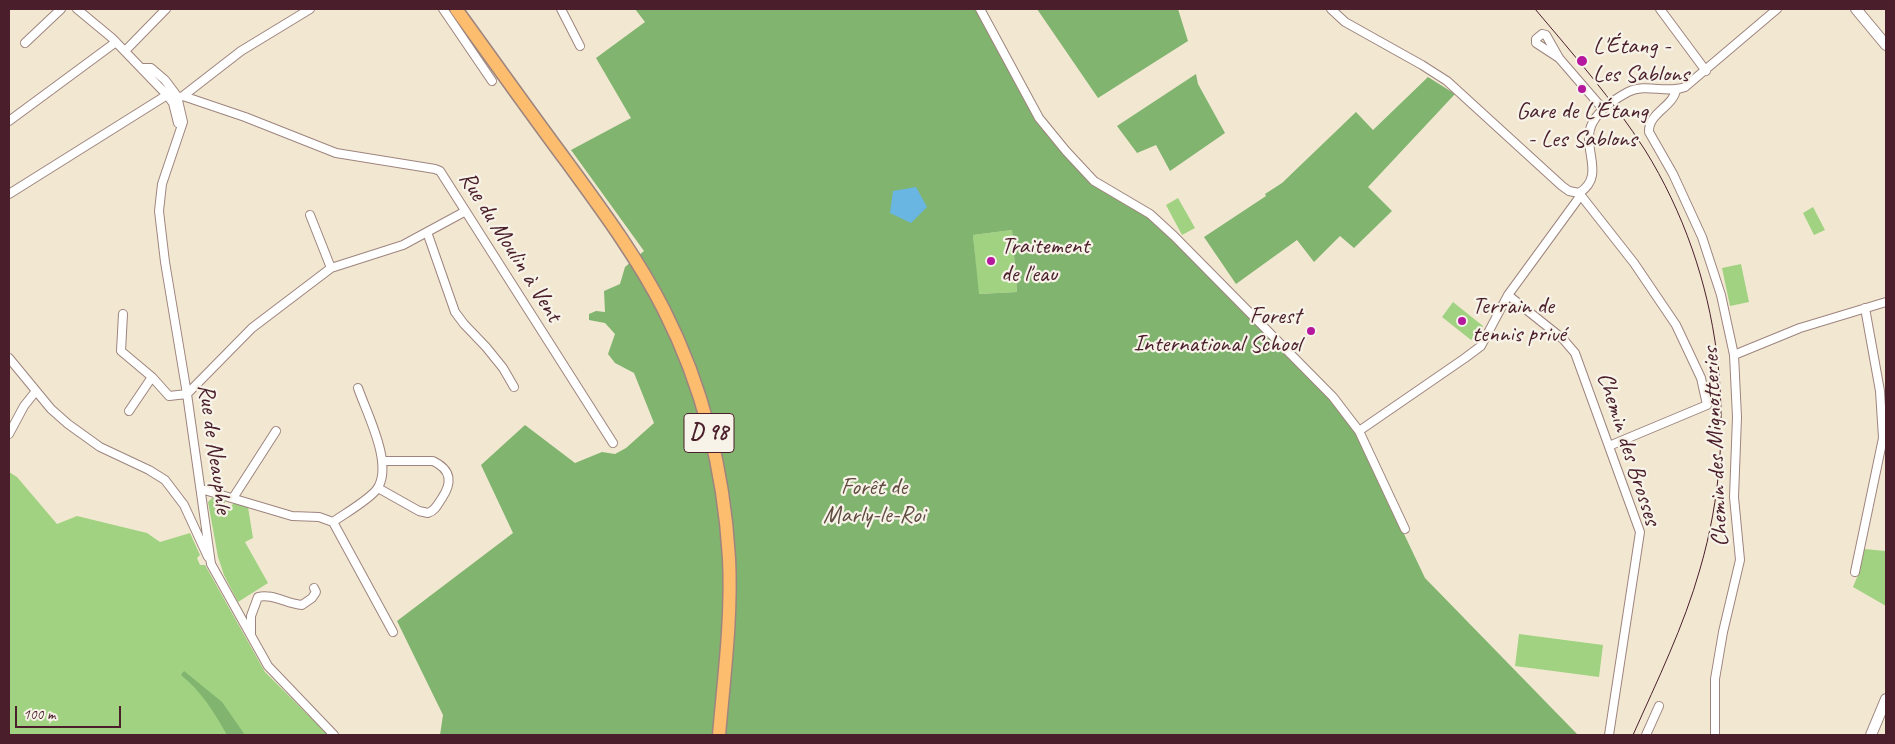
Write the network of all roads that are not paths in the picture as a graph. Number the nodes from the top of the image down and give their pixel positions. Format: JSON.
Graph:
{"nodes":[{"id":1,"x":61,"y":9,"type":"edge"},
{"id":2,"x":77,"y":9,"type":"edge"},
{"id":3,"x":166,"y":9,"type":"edge"},
{"id":4,"x":310,"y":9,"type":"edge"},
{"id":5,"x":442,"y":9,"type":"edge"},
{"id":6,"x":456,"y":9,"type":"edge"},
{"id":7,"x":561,"y":9,"type":"edge"},
{"id":8,"x":980,"y":9,"type":"edge"},
{"id":9,"x":1331,"y":9,"type":"edge"},
{"id":10,"x":1660,"y":9,"type":"edge"},
{"id":11,"x":1777,"y":9,"type":"edge"},
{"id":12,"x":1856,"y":9,"type":"edge"},
{"id":13,"x":116,"y":42,"type":"junction"},
{"id":14,"x":25,"y":43,"type":"dead end"},
{"id":15,"x":1886,"y":45,"type":"edge"},
{"id":16,"x":580,"y":46,"type":"dead end"},
{"id":17,"x":125,"y":51,"type":"junction"},
{"id":18,"x":1559,"y":58,"type":"dead end"},
{"id":19,"x":1706,"y":71,"type":"junction"},
{"id":20,"x":492,"y":81,"type":"dead end"},
{"id":21,"x":1676,"y":90,"type":"junction"},
{"id":22,"x":169,"y":91,"type":"junction"},
{"id":23,"x":180,"y":96,"type":"junction"},
{"id":24,"x":1603,"y":109,"type":"junction"},
{"id":25,"x":9,"y":121,"type":"edge"},
{"id":26,"x":179,"y":133,"type":"junction"},
{"id":27,"x":9,"y":194,"type":"edge"},
{"id":28,"x":1580,"y":194,"type":"junction"},
{"id":29,"x":464,"y":212,"type":"junction"},
{"id":30,"x":310,"y":215,"type":"dead end"},
{"id":31,"x":427,"y":232,"type":"junction"},
{"id":32,"x":331,"y":268,"type":"junction"},
{"id":33,"x":1508,"y":295,"type":"junction"},
{"id":34,"x":1886,"y":302,"type":"edge"},
{"id":35,"x":1865,"y":308,"type":"junction"},
{"id":36,"x":123,"y":314,"type":"dead end"},
{"id":37,"x":1734,"y":355,"type":"junction"},
{"id":38,"x":9,"y":358,"type":"edge"},
{"id":39,"x":152,"y":377,"type":"junction"},
{"id":40,"x":514,"y":387,"type":"dead end"},
{"id":41,"x":358,"y":388,"type":"dead end"},
{"id":42,"x":36,"y":391,"type":"junction"},
{"id":43,"x":187,"y":394,"type":"junction"},
{"id":44,"x":129,"y":411,"type":"dead end"},
{"id":45,"x":276,"y":430,"type":"dead end"},
{"id":46,"x":1359,"y":431,"type":"junction"},
{"id":47,"x":9,"y":434,"type":"edge"},
{"id":48,"x":613,"y":443,"type":"dead end"},
{"id":49,"x":1609,"y":446,"type":"junction"},
{"id":50,"x":383,"y":461,"type":"junction"},
{"id":51,"x":378,"y":488,"type":"junction"},
{"id":52,"x":201,"y":489,"type":"junction"},
{"id":53,"x":233,"y":498,"type":"junction"},
{"id":54,"x":333,"y":522,"type":"junction"},
{"id":55,"x":1405,"y":529,"type":"dead end"},
{"id":56,"x":211,"y":564,"type":"junction"},
{"id":57,"x":1855,"y":572,"type":"dead end"},
{"id":58,"x":314,"y":588,"type":"dead end"},
{"id":59,"x":393,"y":632,"type":"dead end"},
{"id":60,"x":251,"y":637,"type":"junction"},
{"id":61,"x":1886,"y":699,"type":"edge"},
{"id":62,"x":1660,"y":706,"type":"dead end"},
{"id":63,"x":334,"y":735,"type":"edge"},
{"id":64,"x":719,"y":735,"type":"edge"},
{"id":65,"x":1609,"y":735,"type":"edge"},
{"id":66,"x":1646,"y":735,"type":"edge"},
{"id":67,"x":1715,"y":735,"type":"edge"},
{"id":68,"x":1871,"y":735,"type":"edge"}],
"edges":[{"from":1,"to":14,"type":"street"},
{"from":2,"to":13,"type":"street","name":"Rue de Neauphle"},
{"from":3,"to":17,"type":"street"},
{"from":4,"to":23,"type":"street"},
{"from":5,"to":20,"type":"street"},
{"from":6,"to":64,"type":"main road","number":"D 98"},
{"from":7,"to":16,"type":"street"},
{"from":8,"to":46,"type":"street"},
{"from":9,"to":28,"type":"street"},
{"from":10,"to":19,"type":"street"},
{"from":11,"to":19,"type":"street"},
{"from":12,"to":15,"type":"street"},
{"from":13,"to":17,"type":"street","name":"Rue de Neauphle"},
{"from":13,"to":25,"type":"street"},
{"from":17,"to":22,"type":"street","name":"Rue de Neauphle"},
{"from":18,"to":24,"type":"street"},
{"from":19,"to":21,"type":"street"},
{"from":21,"to":24,"type":"street"},
{"from":21,"to":37,"type":"street","name":"Chemin des Mignotteries"},
{"from":22,"to":23,"type":"street","name":"Rue du Moulin à Vent"},
{"from":22,"to":26,"type":"street","name":"Rue de Neauphle"},
{"from":22,"to":27,"type":"street"},
{"from":23,"to":26,"type":"street","name":"Rue de Neauphle"},
{"from":23,"to":29,"type":"street","name":"Rue du Moulin à Vent"},
{"from":24,"to":28,"type":"street"},
{"from":26,"to":43,"type":"street","name":"Rue de Neauphle"},
{"from":28,"to":33,"type":"street"},
{"from":28,"to":49,"type":"street"},
{"from":29,"to":31,"type":"street"},
{"from":29,"to":48,"type":"street","name":"Rue du Moulin à Vent"},
{"from":30,"to":32,"type":"street"},
{"from":31,"to":32,"type":"street"},
{"from":31,"to":40,"type":"street"},
{"from":32,"to":43,"type":"street"},
{"from":33,"to":46,"type":"street"},
{"from":33,"to":49,"type":"street","name":"Chemin des Brosses"},
{"from":34,"to":35,"type":"street"},
{"from":35,"to":37,"type":"street"},
{"from":35,"to":57,"type":"street"},
{"from":36,"to":39,"type":"street"},
{"from":37,"to":67,"type":"street","name":"Chemin des Mignotteries"},
{"from":38,"to":42,"type":"street"},
{"from":39,"to":43,"type":"street"},
{"from":39,"to":44,"type":"street"},
{"from":41,"to":50,"type":"street"},
{"from":42,"to":47,"type":"street"},
{"from":42,"to":56,"type":"street"},
{"from":43,"to":52,"type":"street","name":"Rue de Neauphle"},
{"from":45,"to":53,"type":"street"},
{"from":46,"to":55,"type":"street"},
{"from":49,"to":65,"type":"street","name":"Chemin des Brosses"},
{"from":50,"to":51,"type":"street"},
{"from":50,"to":51,"type":"street"},
{"from":51,"to":54,"type":"street"},
{"from":52,"to":53,"type":"street"},
{"from":52,"to":56,"type":"street","name":"Rue de Neauphle"},
{"from":53,"to":54,"type":"street"},
{"from":54,"to":59,"type":"street"},
{"from":56,"to":60,"type":"street","name":"Rue de Neauphle"},
{"from":58,"to":60,"type":"street"},
{"from":60,"to":63,"type":"street","name":"Rue de Neauphle"},
{"from":61,"to":68,"type":"street"},
{"from":62,"to":66,"type":"street"}]}
